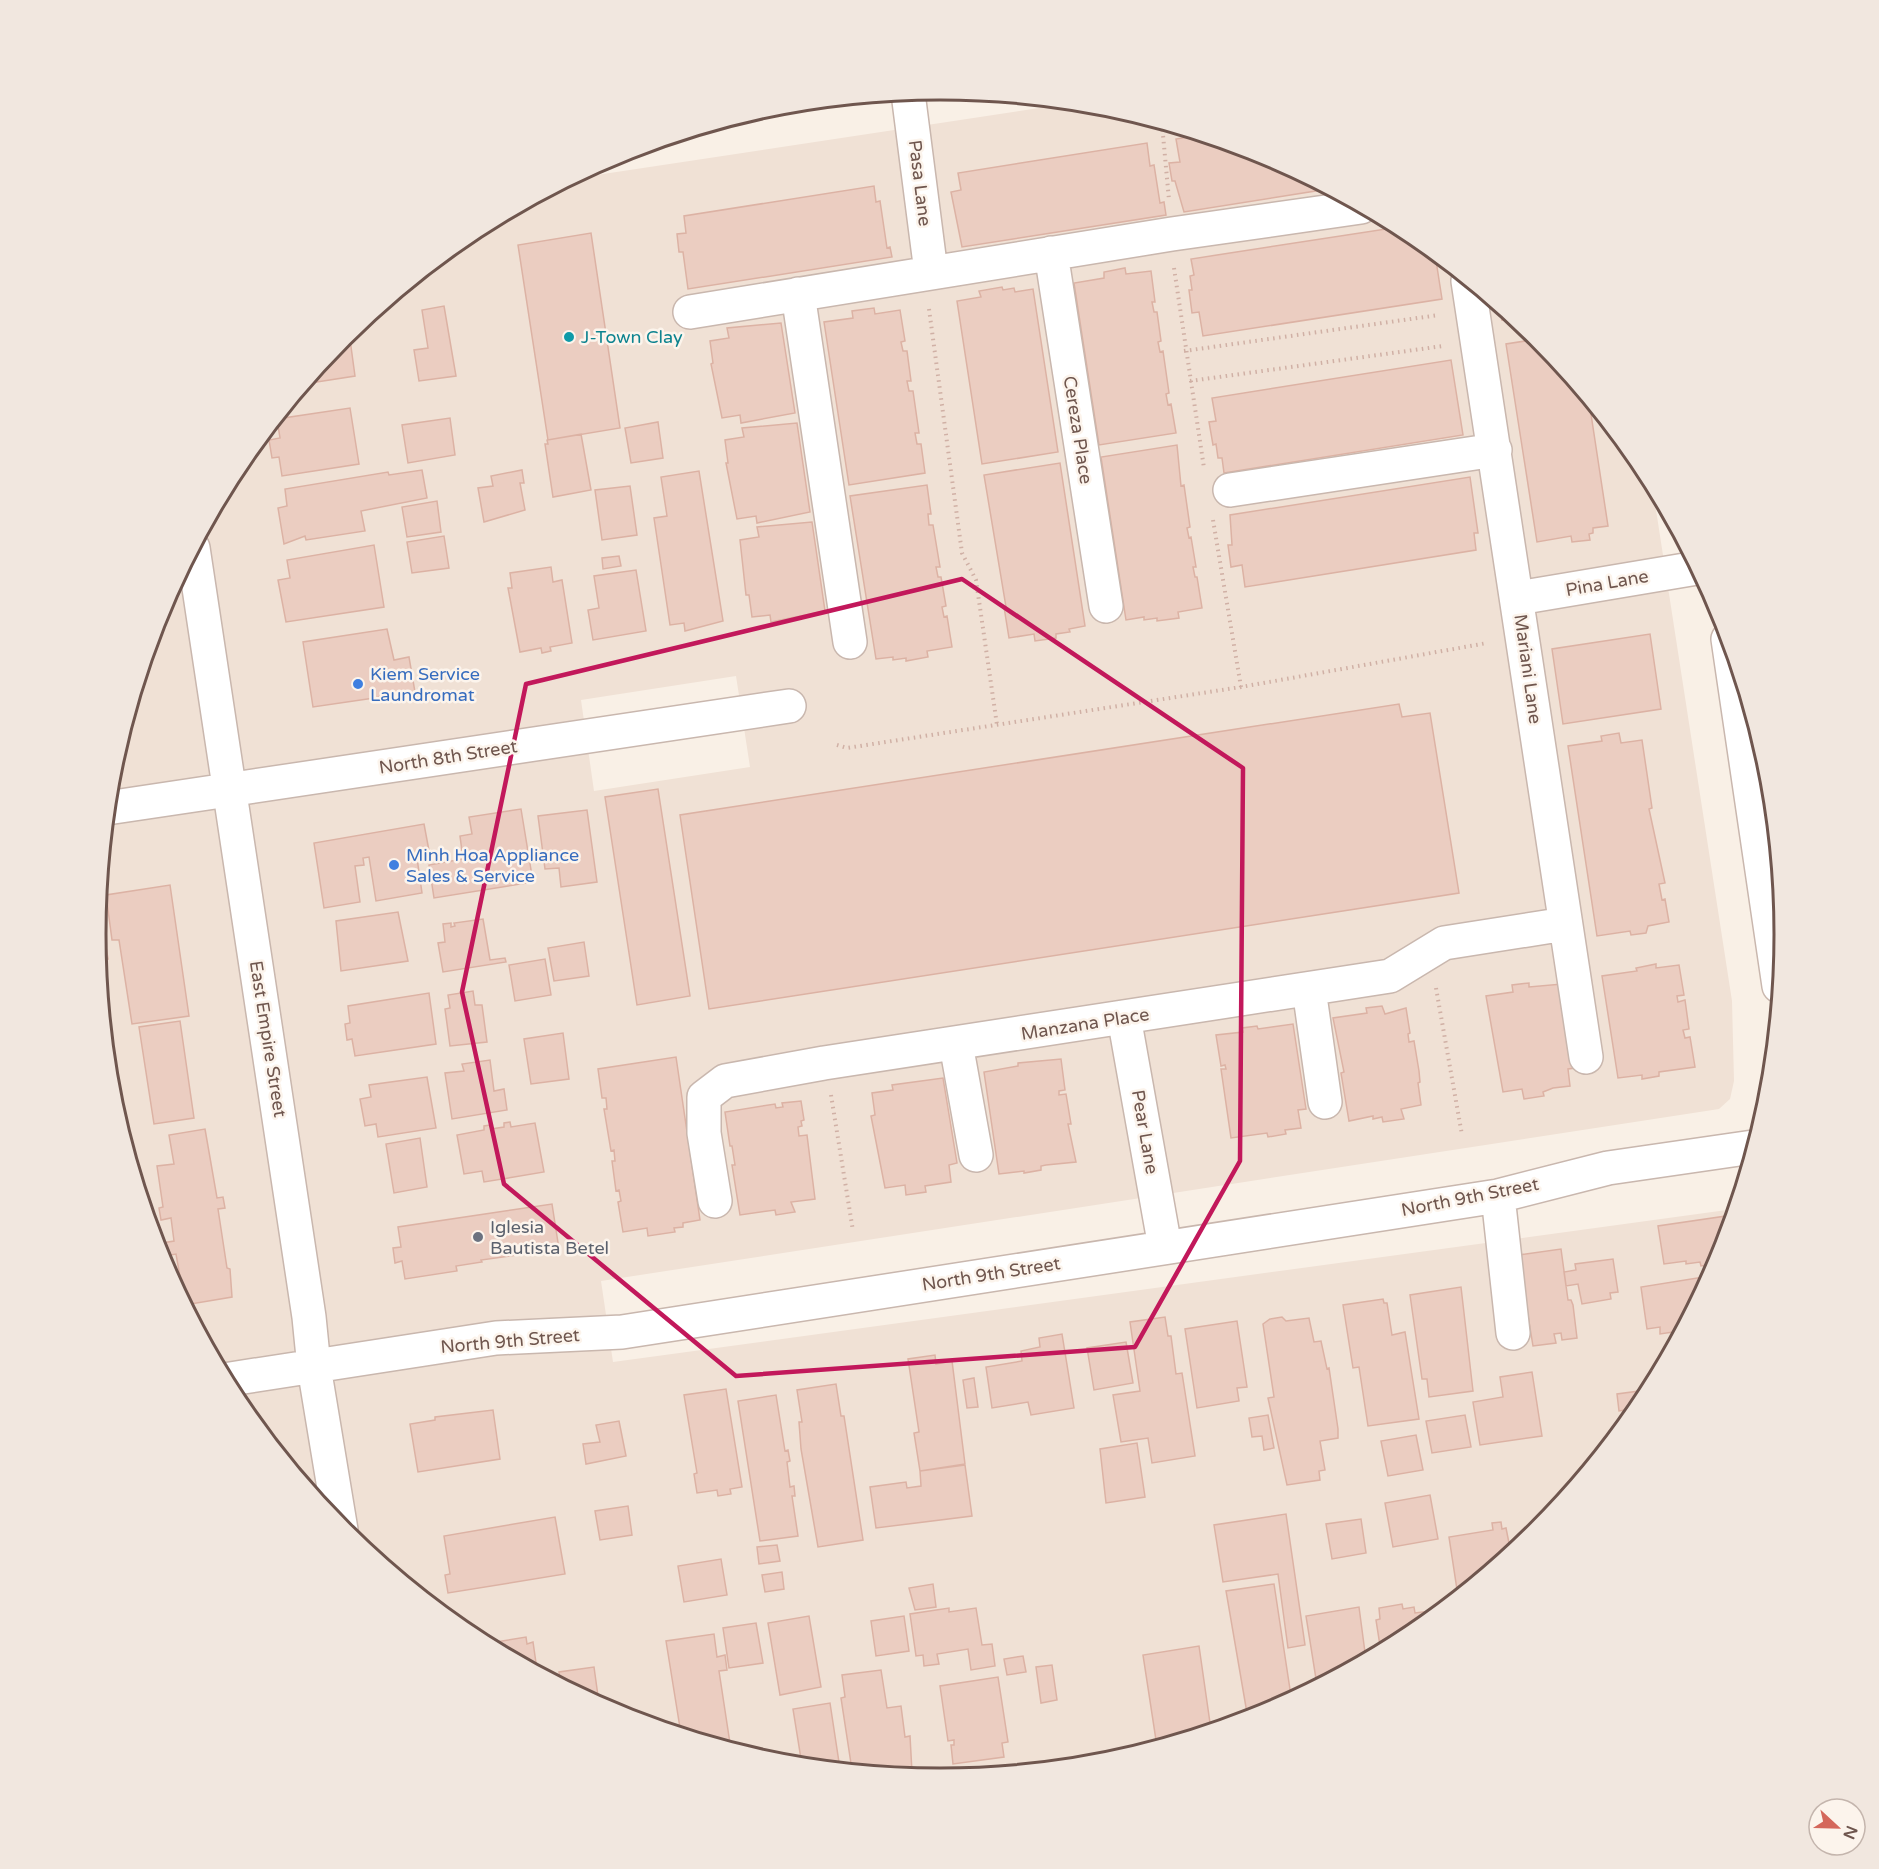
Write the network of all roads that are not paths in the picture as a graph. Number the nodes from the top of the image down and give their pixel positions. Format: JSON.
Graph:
{"nodes":[{"id":1,"x":909,"y":101,"type":"edge"},
{"id":2,"x":1350,"y":209,"type":"edge"},
{"id":3,"x":1051,"y":253,"type":"junction"},
{"id":4,"x":931,"y":272,"type":"junction"},
{"id":5,"x":1470,"y":291,"type":"edge"},
{"id":6,"x":798,"y":294,"type":"junction"},
{"id":7,"x":690,"y":312,"type":"dead end"},
{"id":8,"x":1495,"y":450,"type":"junction"},
{"id":9,"x":1230,"y":490,"type":"dead end"},
{"id":10,"x":195,"y":560,"type":"edge"},
{"id":11,"x":1689,"y":569,"type":"edge"},
{"id":12,"x":1518,"y":598,"type":"junction"},
{"id":13,"x":1106,"y":606,"type":"dead end"},
{"id":14,"x":850,"y":642,"type":"dead end"},
{"id":15,"x":1739,"y":700,"type":"edge"},
{"id":16,"x":789,"y":706,"type":"dead end"},
{"id":17,"x":230,"y":790,"type":"junction"},
{"id":18,"x":116,"y":807,"type":"edge"},
{"id":19,"x":1773,"y":912,"type":"edge"},
{"id":20,"x":1565,"y":924,"type":"junction"},
{"id":21,"x":1309,"y":989,"type":"junction"},
{"id":22,"x":1124,"y":1017,"type":"junction"},
{"id":23,"x":956,"y":1044,"type":"junction"},
{"id":24,"x":1586,"y":1057,"type":"dead end"},
{"id":25,"x":1325,"y":1102,"type":"dead end"},
{"id":26,"x":1745,"y":1148,"type":"edge"},
{"id":27,"x":975,"y":1155,"type":"dead end"},
{"id":28,"x":1498,"y":1196,"type":"junction"},
{"id":29,"x":715,"y":1201,"type":"dead end"},
{"id":30,"x":1165,"y":1247,"type":"junction"},
{"id":31,"x":1514,"y":1333,"type":"dead end"},
{"id":32,"x":314,"y":1366,"type":"junction"},
{"id":33,"x":234,"y":1378,"type":"edge"},
{"id":34,"x":338,"y":1511,"type":"edge"}],
"edges":[{"from":1,"to":4,"type":"street","name":"Pasa Lane"},
{"from":2,"to":3,"type":"street"},
{"from":3,"to":4,"type":"street"},
{"from":3,"to":13,"type":"street","name":"Cereza Place"},
{"from":4,"to":6,"type":"street"},
{"from":5,"to":8,"type":"street","name":"Mariani Lane"},
{"from":6,"to":7,"type":"street"},
{"from":6,"to":14,"type":"street"},
{"from":8,"to":9,"type":"street"},
{"from":8,"to":12,"type":"street","name":"Mariani Lane"},
{"from":10,"to":17,"type":"street","name":"East Empire Street"},
{"from":11,"to":12,"type":"street","name":"Pina Lane"},
{"from":12,"to":20,"type":"street","name":"Mariani Lane"},
{"from":15,"to":19,"type":"street"},
{"from":16,"to":17,"type":"street","name":"North 8th Street"},
{"from":17,"to":18,"type":"street","name":"North 8th Street"},
{"from":17,"to":32,"type":"street","name":"East Empire Street"},
{"from":20,"to":21,"type":"street","name":"Manzana Place"},
{"from":20,"to":24,"type":"street","name":"Mariani Lane"},
{"from":21,"to":22,"type":"street","name":"Manzana Place"},
{"from":21,"to":25,"type":"street"},
{"from":22,"to":23,"type":"street","name":"Manzana Place"},
{"from":22,"to":30,"type":"street","name":"Pear Lane"},
{"from":23,"to":27,"type":"street"},
{"from":23,"to":29,"type":"street","name":"Manzana Place"},
{"from":26,"to":28,"type":"street","name":"North 9th Street"},
{"from":28,"to":30,"type":"street","name":"North 9th Street"},
{"from":28,"to":31,"type":"street"},
{"from":30,"to":32,"type":"street","name":"North 9th Street"},
{"from":32,"to":33,"type":"street","name":"North 9th Street"},
{"from":32,"to":34,"type":"street","name":"East Empire Street"}]}
